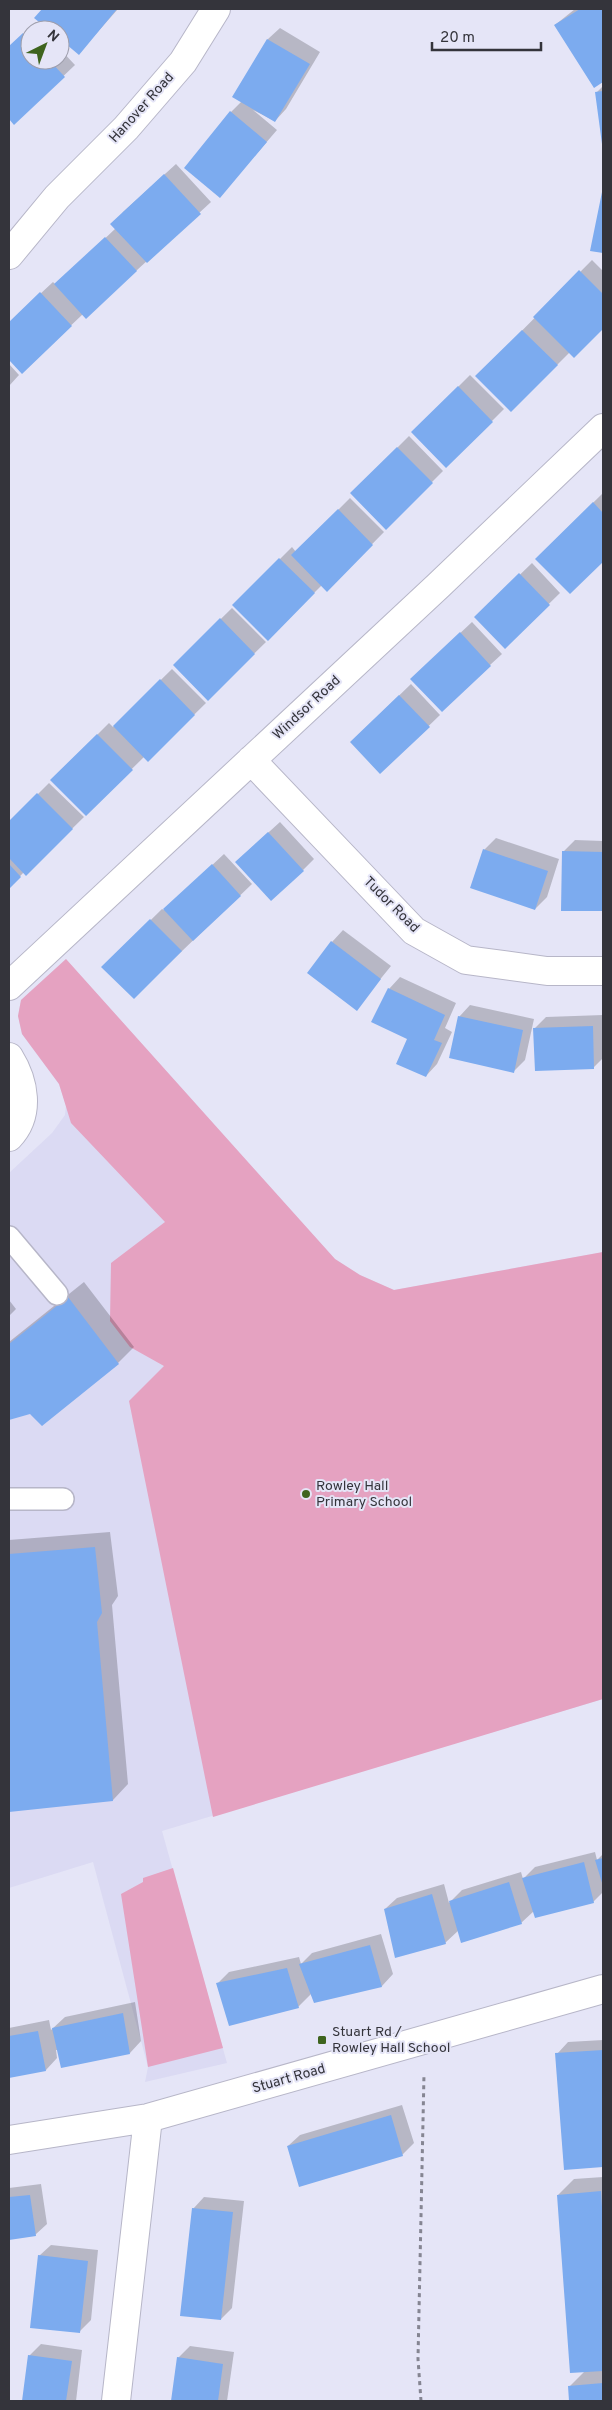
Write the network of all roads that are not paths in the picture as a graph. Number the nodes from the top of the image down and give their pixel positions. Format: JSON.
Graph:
{"nodes":[{"id":1,"x":216,"y":9,"type":"edge"},
{"id":2,"x":57,"y":197,"type":"junction"},
{"id":3,"x":9,"y":231,"type":"edge"},
{"id":4,"x":9,"y":255,"type":"edge"},
{"id":5,"x":603,"y":428,"type":"edge"},
{"id":6,"x":251,"y":760,"type":"junction"},
{"id":7,"x":603,"y":971,"type":"edge"},
{"id":8,"x":9,"y":986,"type":"edge"},
{"id":9,"x":9,"y":1057,"type":"edge"},
{"id":10,"x":9,"y":1137,"type":"edge"},
{"id":11,"x":9,"y":1237,"type":"edge"},
{"id":12,"x":57,"y":1294,"type":"dead end"},
{"id":13,"x":9,"y":1499,"type":"edge"},
{"id":14,"x":64,"y":1499,"type":"dead end"},
{"id":15,"x":603,"y":1989,"type":"edge"},
{"id":16,"x":148,"y":2118,"type":"junction"},
{"id":17,"x":9,"y":2140,"type":"edge"},
{"id":18,"x":116,"y":2401,"type":"edge"}],
"edges":[{"from":1,"to":2,"type":"street","name":"Hanover Road"},
{"from":2,"to":3,"type":"street","name":"Hanover Road"},
{"from":2,"to":4,"type":"street","name":"Hanover Road"},
{"from":5,"to":6,"type":"street","name":"Windsor Road"},
{"from":6,"to":7,"type":"street","name":"Tudor Road"},
{"from":6,"to":8,"type":"street","name":"Windsor Road"},
{"from":9,"to":10,"type":"street"},
{"from":11,"to":12,"type":"lane"},
{"from":13,"to":14,"type":"lane"},
{"from":15,"to":16,"type":"street","name":"Stuart Road"},
{"from":16,"to":17,"type":"street","name":"Stuart Road"},
{"from":16,"to":18,"type":"street"}]}
